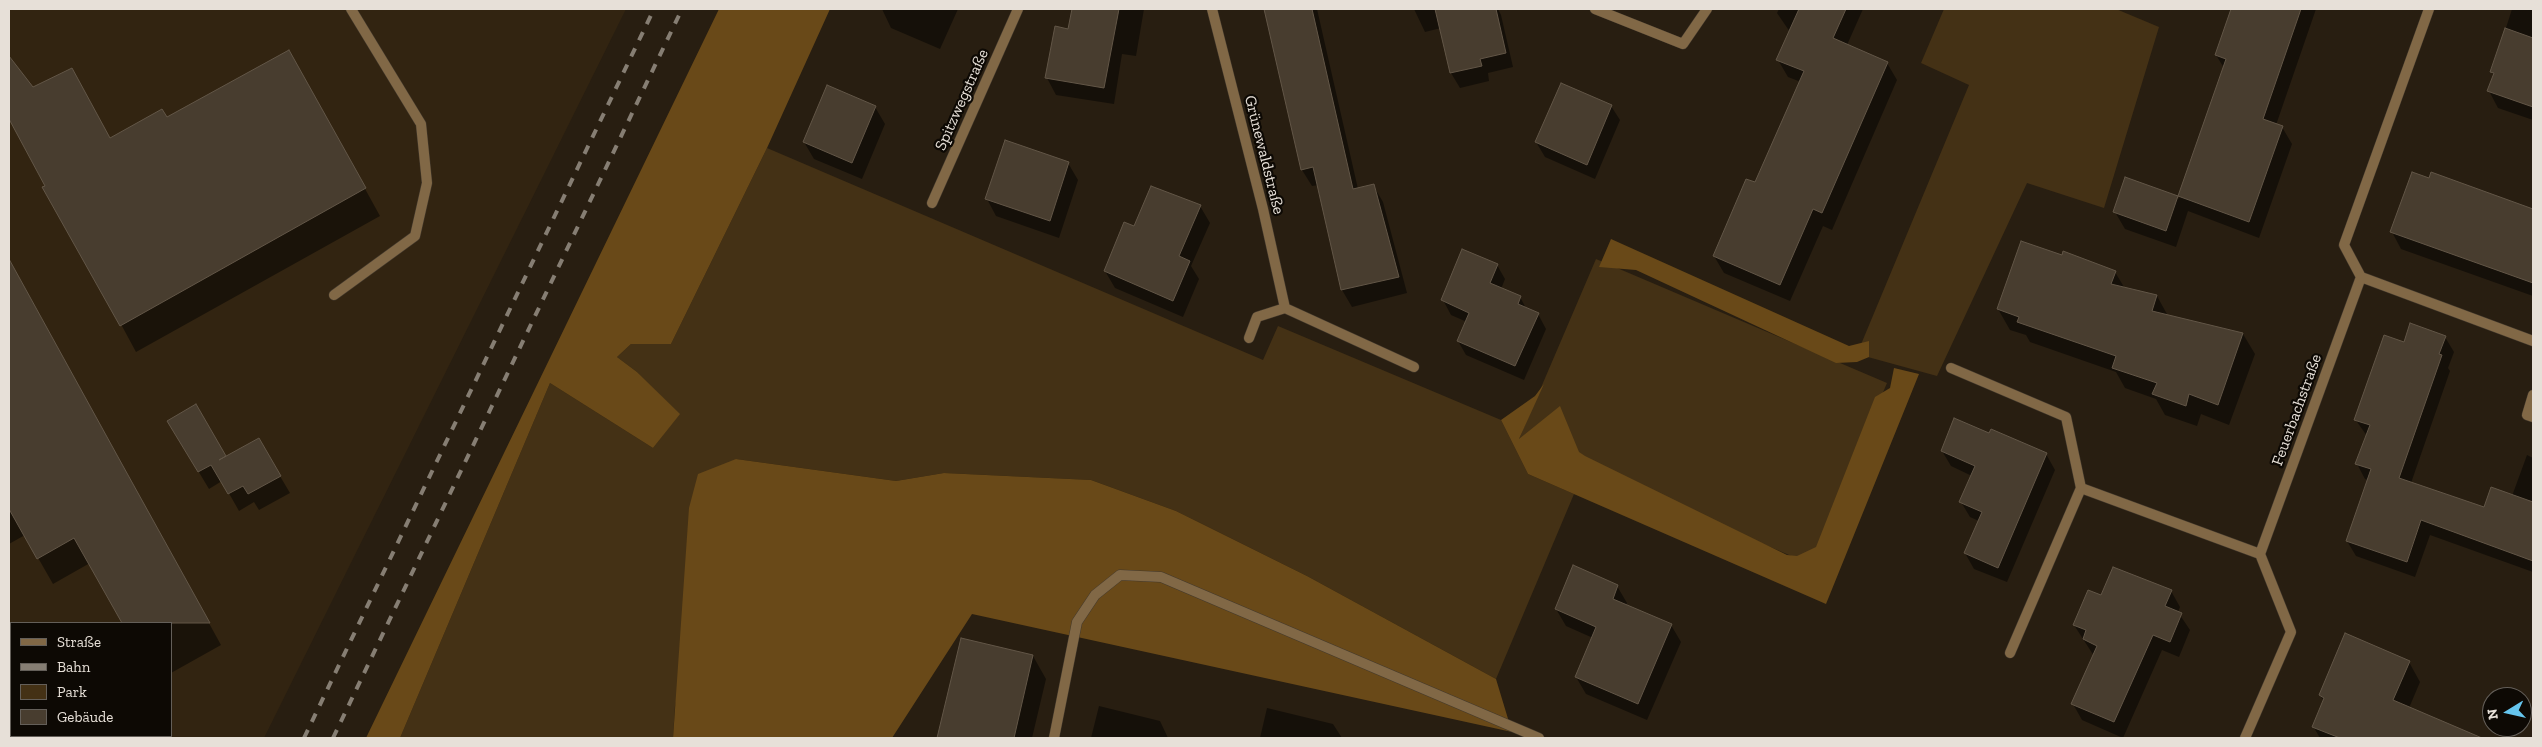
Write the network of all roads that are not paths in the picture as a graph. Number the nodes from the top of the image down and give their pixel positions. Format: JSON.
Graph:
{"nodes":[{"id":1,"x":351,"y":9,"type":"edge"},
{"id":2,"x":1018,"y":9,"type":"edge"},
{"id":3,"x":1212,"y":9,"type":"edge"},
{"id":4,"x":1595,"y":9,"type":"edge"},
{"id":5,"x":1707,"y":9,"type":"edge"},
{"id":6,"x":2429,"y":9,"type":"edge"},
{"id":7,"x":932,"y":203,"type":"dead end"},
{"id":8,"x":2361,"y":276,"type":"junction"},
{"id":9,"x":334,"y":294,"type":"dead end"},
{"id":10,"x":1284,"y":308,"type":"junction"},
{"id":11,"x":1249,"y":338,"type":"dead end"},
{"id":12,"x":2533,"y":341,"type":"edge"},
{"id":13,"x":1414,"y":367,"type":"dead end"},
{"id":14,"x":1952,"y":368,"type":"dead end"},
{"id":15,"x":2533,"y":395,"type":"edge"},
{"id":16,"x":2533,"y":417,"type":"edge"},
{"id":17,"x":2081,"y":488,"type":"junction"},
{"id":18,"x":2260,"y":554,"type":"junction"},
{"id":19,"x":2010,"y":653,"type":"dead end"},
{"id":20,"x":1054,"y":738,"type":"edge"},
{"id":21,"x":1539,"y":738,"type":"edge"},
{"id":22,"x":2245,"y":738,"type":"edge"}],
"edges":[{"from":1,"to":9,"type":"street"},
{"from":2,"to":7,"type":"street","name":"Spitzwegstraße"},
{"from":3,"to":10,"type":"street","name":"Grünewaldstraße"},
{"from":4,"to":5,"type":"street"},
{"from":6,"to":8,"type":"street"},
{"from":8,"to":12,"type":"street"},
{"from":8,"to":18,"type":"street","name":"Feuerbachstraße"},
{"from":10,"to":11,"type":"street"},
{"from":10,"to":13,"type":"street"},
{"from":14,"to":17,"type":"street"},
{"from":15,"to":16,"type":"street"},
{"from":17,"to":18,"type":"street"},
{"from":17,"to":19,"type":"street"},
{"from":18,"to":22,"type":"street"},
{"from":20,"to":21,"type":"street"}]}
